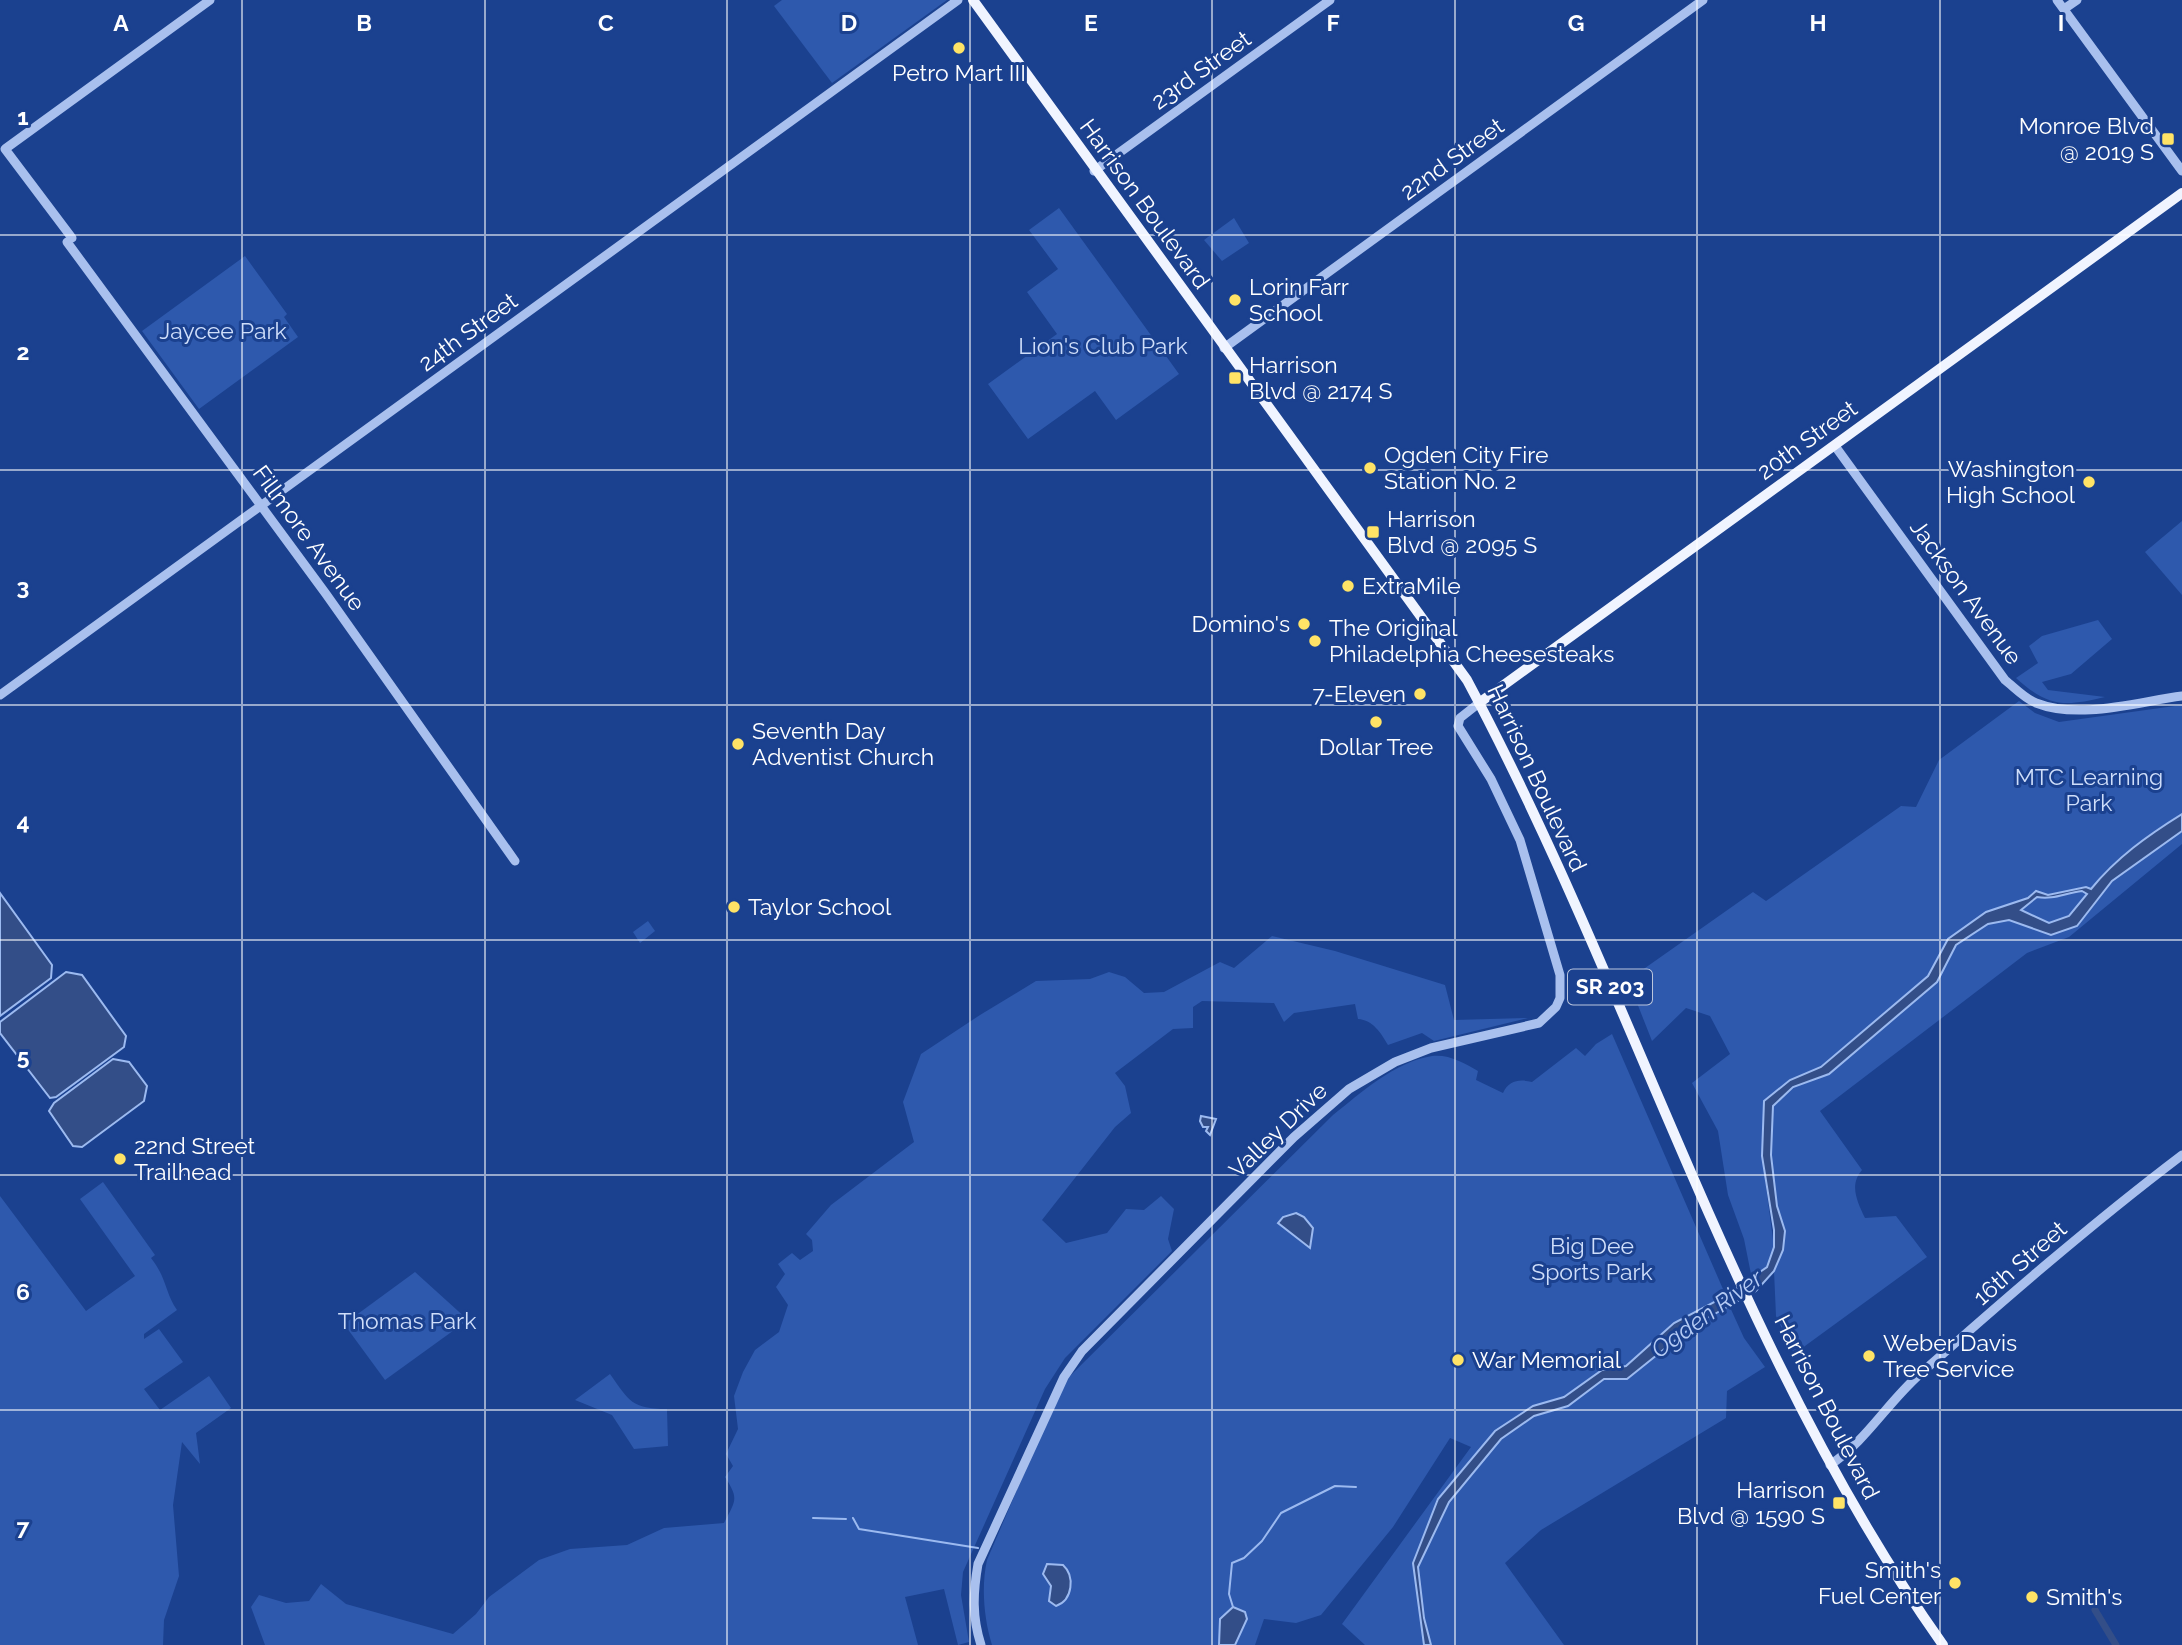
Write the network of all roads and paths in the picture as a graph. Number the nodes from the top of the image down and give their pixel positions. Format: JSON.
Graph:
{"nodes":[{"id":1,"x":210,"y":0,"type":"edge"},
{"id":2,"x":958,"y":0,"type":"edge"},
{"id":3,"x":973,"y":0,"type":"edge"},
{"id":4,"x":1330,"y":0,"type":"edge"},
{"id":5,"x":1703,"y":0,"type":"edge"},
{"id":6,"x":2057,"y":0,"type":"edge"},
{"id":7,"x":2077,"y":0,"type":"edge"},
{"id":8,"x":2064,"y":9,"type":"junction"},
{"id":9,"x":1094,"y":171,"type":"junction"},
{"id":10,"x":2182,"y":171,"type":"edge"},
{"id":11,"x":2182,"y":193,"type":"edge"},
{"id":12,"x":1224,"y":348,"type":"junction"},
{"id":13,"x":1835,"y":446,"type":"junction"},
{"id":14,"x":262,"y":505,"type":"junction"},
{"id":15,"x":0,"y":695,"type":"edge"},
{"id":16,"x":2182,"y":696,"type":"edge"},
{"id":17,"x":1479,"y":703,"type":"junction"},
{"id":18,"x":1458,"y":722,"type":"joint"},
{"id":19,"x":515,"y":861,"type":"dead end"},
{"id":20,"x":2182,"y":1155,"type":"edge"},
{"id":21,"x":1830,"y":1465,"type":"junction"},
{"id":22,"x":981,"y":1645,"type":"edge"},
{"id":23,"x":1943,"y":1645,"type":"edge"}],
"edges":[{"from":1,"to":14,"type":"street","name":"Fillmore Avenue"},
{"from":2,"to":14,"type":"street","name":"24th Street"},
{"from":3,"to":9,"type":"main road","name":"Harrison Boulevard","number":"SR 203"},
{"from":4,"to":9,"type":"street","name":"23rd Street"},
{"from":5,"to":12,"type":"street","name":"22nd Street"},
{"from":6,"to":8,"type":"street"},
{"from":7,"to":8,"type":"street"},
{"from":8,"to":10,"type":"street"},
{"from":9,"to":12,"type":"main road","name":"Harrison Boulevard","number":"SR 203"},
{"from":11,"to":13,"type":"main road","name":"20th Street"},
{"from":12,"to":17,"type":"main road","name":"Harrison Boulevard","number":"SR 203"},
{"from":13,"to":16,"type":"street","name":"Jackson Avenue"},
{"from":13,"to":17,"type":"main road","name":"20th Street"},
{"from":14,"to":15,"type":"street","name":"24th Street"},
{"from":14,"to":19,"type":"street","name":"Fillmore Avenue"},
{"from":17,"to":18,"type":"street","name":"20th Street"},
{"from":17,"to":21,"type":"main road","name":"Harrison Boulevard","number":"SR 203"},
{"from":18,"to":22,"type":"street","name":"Valley Drive"},
{"from":20,"to":21,"type":"street","name":"16th Street"},
{"from":21,"to":23,"type":"main road","name":"Harrison Boulevard","number":"SR 203"}]}
